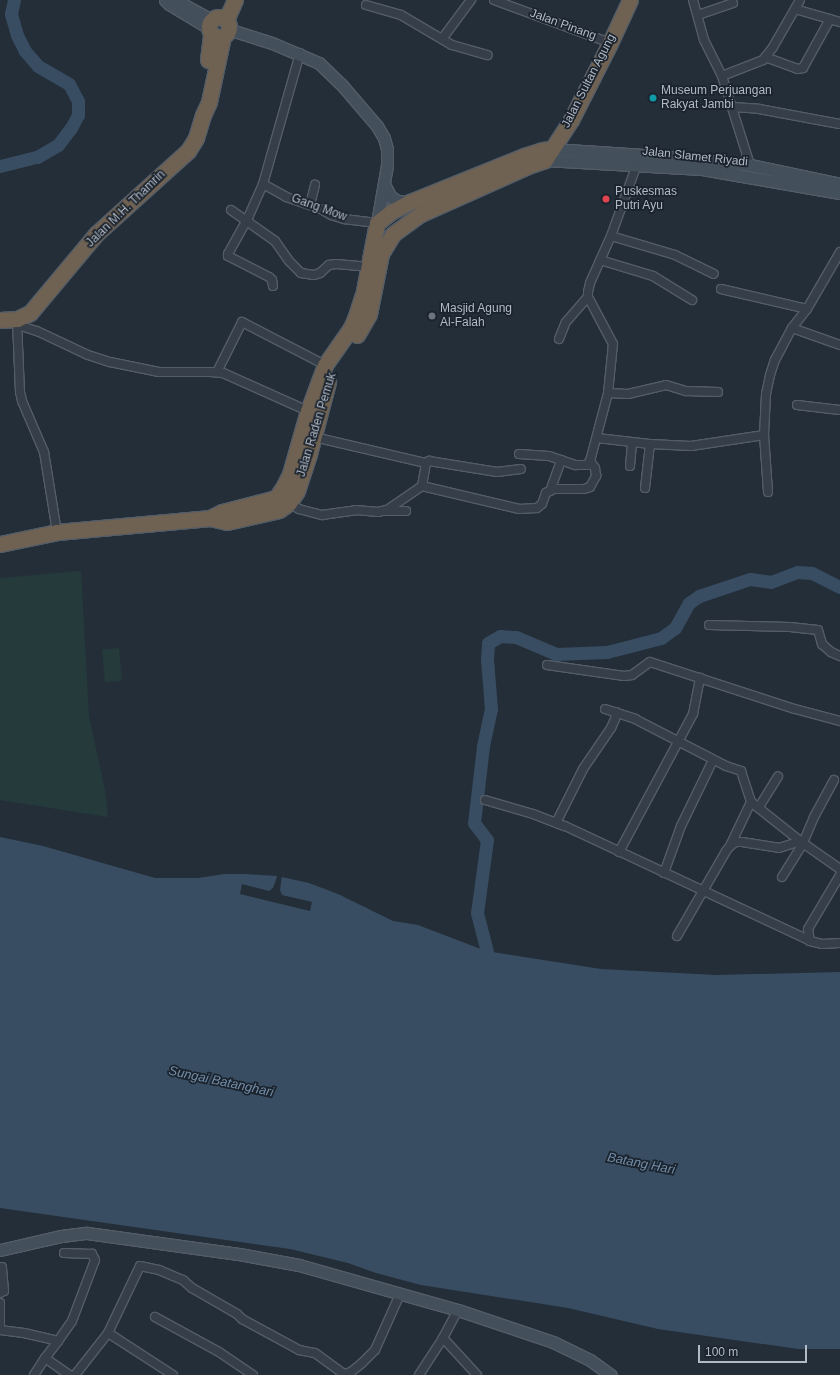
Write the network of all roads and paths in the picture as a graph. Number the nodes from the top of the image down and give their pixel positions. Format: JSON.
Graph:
{"nodes":[{"id":1,"x":165,"y":0,"type":"edge"},
{"id":2,"x":175,"y":0,"type":"edge"},
{"id":3,"x":224,"y":0,"type":"edge"},
{"id":4,"x":235,"y":0,"type":"edge"},
{"id":5,"x":471,"y":0,"type":"edge"},
{"id":6,"x":494,"y":0,"type":"edge"},
{"id":7,"x":630,"y":0,"type":"edge"},
{"id":8,"x":693,"y":0,"type":"edge"},
{"id":9,"x":800,"y":0,"type":"edge"},
{"id":10,"x":733,"y":3,"type":"dead end"},
{"id":11,"x":366,"y":5,"type":"dead end"},
{"id":12,"x":795,"y":9,"type":"junction"},
{"id":13,"x":698,"y":15,"type":"junction"},
{"id":14,"x":830,"y":19,"type":"junction"},
{"id":15,"x":840,"y":22,"type":"edge"},
{"id":16,"x":218,"y":26,"type":"junction"},
{"id":17,"x":442,"y":39,"type":"junction"},
{"id":18,"x":610,"y":43,"type":"junction"},
{"id":19,"x":300,"y":53,"type":"junction"},
{"id":20,"x":488,"y":55,"type":"dead end"},
{"id":21,"x":765,"y":57,"type":"junction"},
{"id":22,"x":722,"y":76,"type":"junction"},
{"id":23,"x":733,"y":107,"type":"junction"},
{"id":24,"x":840,"y":124,"type":"edge"},
{"id":25,"x":549,"y":155,"type":"junction"},
{"id":26,"x":637,"y":164,"type":"junction"},
{"id":27,"x":750,"y":165,"type":"junction"},
{"id":28,"x":384,"y":183,"type":"junction"},
{"id":29,"x":263,"y":184,"type":"junction"},
{"id":30,"x":840,"y":184,"type":"edge"},
{"id":31,"x":315,"y":185,"type":"dead end"},
{"id":32,"x":825,"y":185,"type":"junction"},
{"id":33,"x":840,"y":193,"type":"edge"},
{"id":34,"x":410,"y":202,"type":"junction"},
{"id":35,"x":310,"y":205,"type":"junction"},
{"id":36,"x":232,"y":210,"type":"dead end"},
{"id":37,"x":247,"y":220,"type":"junction"},
{"id":38,"x":377,"y":223,"type":"junction"},
{"id":39,"x":611,"y":236,"type":"junction"},
{"id":40,"x":378,"y":248,"type":"junction"},
{"id":41,"x":839,"y":256,"type":"edge"},
{"id":42,"x":600,"y":260,"type":"junction"},
{"id":43,"x":373,"y":268,"type":"junction"},
{"id":44,"x":714,"y":274,"type":"dead end"},
{"id":45,"x":273,"y":286,"type":"dead end"},
{"id":46,"x":721,"y":289,"type":"dead end"},
{"id":47,"x":588,"y":297,"type":"junction"},
{"id":48,"x":692,"y":300,"type":"dead end"},
{"id":49,"x":807,"y":309,"type":"junction"},
{"id":50,"x":0,"y":320,"type":"edge"},
{"id":51,"x":18,"y":322,"type":"junction"},
{"id":52,"x":792,"y":328,"type":"junction"},
{"id":53,"x":560,"y":339,"type":"dead end"},
{"id":54,"x":840,"y":345,"type":"edge"},
{"id":55,"x":325,"y":365,"type":"junction"},
{"id":56,"x":217,"y":372,"type":"junction"},
{"id":57,"x":718,"y":392,"type":"dead end"},
{"id":58,"x":608,"y":393,"type":"junction"},
{"id":59,"x":797,"y":405,"type":"dead end"},
{"id":60,"x":840,"y":410,"type":"edge"},
{"id":61,"x":308,"y":411,"type":"junction"},
{"id":62,"x":764,"y":434,"type":"junction"},
{"id":63,"x":314,"y":437,"type":"junction"},
{"id":64,"x":597,"y":438,"type":"junction"},
{"id":65,"x":632,"y":442,"type":"junction"},
{"id":66,"x":650,"y":444,"type":"junction"},
{"id":67,"x":519,"y":454,"type":"dead end"},
{"id":68,"x":561,"y":460,"type":"junction"},
{"id":69,"x":590,"y":461,"type":"junction"},
{"id":70,"x":426,"y":463,"type":"junction"},
{"id":71,"x":630,"y":466,"type":"dead end"},
{"id":72,"x":521,"y":469,"type":"dead end"},
{"id":73,"x":422,"y":486,"type":"junction"},
{"id":74,"x":645,"y":488,"type":"dead end"},
{"id":75,"x":550,"y":491,"type":"junction"},
{"id":76,"x":768,"y":492,"type":"dead end"},
{"id":77,"x":284,"y":500,"type":"junction"},
{"id":78,"x":406,"y":511,"type":"dead end"},
{"id":79,"x":383,"y":512,"type":"junction"},
{"id":80,"x":57,"y":532,"type":"junction"},
{"id":81,"x":0,"y":544,"type":"edge"},
{"id":82,"x":709,"y":625,"type":"dead end"},
{"id":83,"x":840,"y":656,"type":"edge"},
{"id":84,"x":547,"y":665,"type":"dead end"},
{"id":85,"x":700,"y":678,"type":"junction"},
{"id":86,"x":605,"y":709,"type":"dead end"},
{"id":87,"x":616,"y":712,"type":"junction"},
{"id":88,"x":840,"y":721,"type":"edge"},
{"id":89,"x":678,"y":742,"type":"junction"},
{"id":90,"x":713,"y":760,"type":"junction"},
{"id":91,"x":778,"y":776,"type":"dead end"},
{"id":92,"x":834,"y":780,"type":"dead end"},
{"id":93,"x":485,"y":800,"type":"dead end"},
{"id":94,"x":751,"y":802,"type":"junction"},
{"id":95,"x":759,"y":807,"type":"junction"},
{"id":96,"x":556,"y":823,"type":"junction"},
{"id":97,"x":802,"y":842,"type":"junction"},
{"id":98,"x":729,"y":848,"type":"junction"},
{"id":99,"x":619,"y":852,"type":"junction"},
{"id":100,"x":840,"y":869,"type":"edge"},
{"id":101,"x":664,"y":873,"type":"junction"},
{"id":102,"x":840,"y":875,"type":"edge"},
{"id":103,"x":782,"y":877,"type":"dead end"},
{"id":104,"x":703,"y":891,"type":"junction"},
{"id":105,"x":677,"y":936,"type":"dead end"},
{"id":106,"x":810,"y":941,"type":"junction"},
{"id":107,"x":840,"y":942,"type":"edge"},
{"id":108,"x":0,"y":1250,"type":"edge"},
{"id":109,"x":64,"y":1254,"type":"dead end"},
{"id":110,"x":2,"y":1267,"type":"dead end"},
{"id":111,"x":0,"y":1293,"type":"edge"},
{"id":112,"x":400,"y":1294,"type":"junction"},
{"id":113,"x":0,"y":1303,"type":"edge"},
{"id":114,"x":458,"y":1310,"type":"junction"},
{"id":115,"x":155,"y":1317,"type":"dead end"},
{"id":116,"x":0,"y":1328,"type":"edge"},
{"id":117,"x":108,"y":1334,"type":"junction"},
{"id":118,"x":443,"y":1338,"type":"junction"},
{"id":119,"x":58,"y":1341,"type":"junction"},
{"id":120,"x":45,"y":1358,"type":"junction"},
{"id":121,"x":343,"y":1374,"type":"edge"},
{"id":122,"x":34,"y":1375,"type":"edge"},
{"id":123,"x":69,"y":1375,"type":"edge"},
{"id":124,"x":75,"y":1375,"type":"edge"},
{"id":125,"x":173,"y":1375,"type":"edge"},
{"id":126,"x":253,"y":1375,"type":"edge"},
{"id":127,"x":419,"y":1375,"type":"edge"},
{"id":128,"x":477,"y":1375,"type":"edge"},
{"id":129,"x":611,"y":1375,"type":"edge"}],
"edges":[{"from":1,"to":16,"type":"main road"},
{"from":2,"to":16,"type":"main road"},
{"from":3,"to":16,"type":"highway","name":"Jalan M.H. Thamrin"},
{"from":4,"to":16,"type":"highway","name":"Jalan M.H. Thamrin"},
{"from":5,"to":17,"type":"street"},
{"from":6,"to":18,"type":"street","name":"Jalan Pinang"},
{"from":7,"to":18,"type":"highway","name":"Jalan Sultan Agung"},
{"from":8,"to":13,"type":"street"},
{"from":9,"to":12,"type":"street"},
{"from":10,"to":13,"type":"street"},
{"from":11,"to":17,"type":"street"},
{"from":12,"to":14,"type":"street"},
{"from":12,"to":21,"type":"street"},
{"from":13,"to":22,"type":"street"},
{"from":14,"to":15,"type":"street"},
{"from":14,"to":21,"type":"street"},
{"from":16,"to":19,"type":"main road"},
{"from":16,"to":51,"type":"highway","name":"Jalan M.H. Thamrin"},
{"from":17,"to":20,"type":"street"},
{"from":18,"to":25,"type":"highway","name":"Jalan Sultan Agung"},
{"from":19,"to":28,"type":"main road"},
{"from":19,"to":29,"type":"street"},
{"from":21,"to":22,"type":"street"},
{"from":22,"to":23,"type":"street"},
{"from":23,"to":24,"type":"street"},
{"from":23,"to":27,"type":"street"},
{"from":25,"to":26,"type":"main road","name":"Jalan Slamet Riyadi"},
{"from":25,"to":27,"type":"main road","name":"Jalan Slamet Riyadi"},
{"from":25,"to":34,"type":"highway"},
{"from":25,"to":40,"type":"highway"},
{"from":26,"to":32,"type":"main road","name":"Jalan Slamet Riyadi"},
{"from":26,"to":39,"type":"street"},
{"from":27,"to":32,"type":"main road","name":"Jalan Slamet Riyadi"},
{"from":28,"to":34,"type":"main road"},
{"from":28,"to":38,"type":"main road"},
{"from":29,"to":35,"type":"street","name":"Gang Mow"},
{"from":29,"to":37,"type":"street"},
{"from":30,"to":32,"type":"main road","name":"Jalan Slamet Riyadi"},
{"from":31,"to":35,"type":"street"},
{"from":32,"to":33,"type":"main road","name":"Jalan Slamet Riyadi"},
{"from":34,"to":38,"type":"highway"},
{"from":35,"to":38,"type":"street","name":"Gang Mow"},
{"from":36,"to":37,"type":"street"},
{"from":37,"to":43,"type":"street"},
{"from":37,"to":45,"type":"street"},
{"from":38,"to":40,"type":"highway","name":"Jalan Raden Pemuk"},
{"from":39,"to":42,"type":"street"},
{"from":39,"to":44,"type":"street"},
{"from":40,"to":43,"type":"highway","name":"Jalan Raden Pemuk"},
{"from":41,"to":49,"type":"street"},
{"from":42,"to":47,"type":"street"},
{"from":42,"to":48,"type":"street"},
{"from":43,"to":55,"type":"highway","name":"Jalan Raden Pemuk"},
{"from":43,"to":63,"type":"highway","name":"Jalan Raden Pemuk"},
{"from":46,"to":49,"type":"street"},
{"from":47,"to":53,"type":"street"},
{"from":47,"to":58,"type":"street"},
{"from":49,"to":52,"type":"street"},
{"from":50,"to":51,"type":"highway","name":"Jalan M.H. Thamrin"},
{"from":51,"to":56,"type":"street"},
{"from":51,"to":80,"type":"street"},
{"from":52,"to":54,"type":"street"},
{"from":52,"to":62,"type":"street"},
{"from":55,"to":56,"type":"street"},
{"from":55,"to":61,"type":"highway","name":"Jalan Raden Pemuk"},
{"from":56,"to":61,"type":"street"},
{"from":57,"to":58,"type":"street"},
{"from":58,"to":64,"type":"street"},
{"from":59,"to":60,"type":"street"},
{"from":61,"to":77,"type":"highway","name":"Jalan Raden Pemuk"},
{"from":62,"to":66,"type":"street"},
{"from":62,"to":76,"type":"street"},
{"from":63,"to":70,"type":"street"},
{"from":63,"to":77,"type":"highway","name":"Jalan Raden Pemuk"},
{"from":64,"to":65,"type":"street"},
{"from":64,"to":69,"type":"street"},
{"from":65,"to":66,"type":"street"},
{"from":65,"to":71,"type":"street"},
{"from":66,"to":74,"type":"street"},
{"from":67,"to":68,"type":"street"},
{"from":68,"to":69,"type":"street"},
{"from":68,"to":75,"type":"street"},
{"from":69,"to":75,"type":"street"},
{"from":70,"to":72,"type":"street"},
{"from":70,"to":73,"type":"street"},
{"from":73,"to":75,"type":"street"},
{"from":73,"to":79,"type":"street"},
{"from":77,"to":79,"type":"street"},
{"from":77,"to":80,"type":"highway"},
{"from":78,"to":79,"type":"street"},
{"from":80,"to":81,"type":"highway"},
{"from":82,"to":83,"type":"street"},
{"from":84,"to":85,"type":"street"},
{"from":85,"to":88,"type":"street"},
{"from":85,"to":89,"type":"street"},
{"from":86,"to":87,"type":"street"},
{"from":87,"to":89,"type":"street"},
{"from":87,"to":96,"type":"street"},
{"from":89,"to":90,"type":"street"},
{"from":89,"to":99,"type":"street"},
{"from":90,"to":94,"type":"street"},
{"from":90,"to":101,"type":"street"},
{"from":91,"to":95,"type":"street"},
{"from":92,"to":97,"type":"street"},
{"from":93,"to":96,"type":"street"},
{"from":94,"to":95,"type":"street"},
{"from":94,"to":98,"type":"street"},
{"from":95,"to":97,"type":"street"},
{"from":96,"to":99,"type":"street"},
{"from":97,"to":98,"type":"street"},
{"from":97,"to":100,"type":"street"},
{"from":97,"to":103,"type":"street"},
{"from":98,"to":104,"type":"street"},
{"from":99,"to":101,"type":"street"},
{"from":101,"to":104,"type":"street"},
{"from":102,"to":106,"type":"street"},
{"from":104,"to":105,"type":"street"},
{"from":104,"to":106,"type":"street"},
{"from":106,"to":107,"type":"street"},
{"from":108,"to":112,"type":"main road"},
{"from":109,"to":119,"type":"street"},
{"from":110,"to":111,"type":"street"},
{"from":112,"to":114,"type":"main road"},
{"from":112,"to":121,"type":"street"},
{"from":113,"to":116,"type":"street"},
{"from":114,"to":118,"type":"street"},
{"from":114,"to":129,"type":"main road"},
{"from":115,"to":126,"type":"street"},
{"from":116,"to":119,"type":"street"},
{"from":117,"to":121,"type":"street"},
{"from":117,"to":124,"type":"street"},
{"from":117,"to":125,"type":"street"},
{"from":118,"to":127,"type":"street"},
{"from":118,"to":128,"type":"street"},
{"from":119,"to":120,"type":"street"},
{"from":120,"to":122,"type":"street"},
{"from":120,"to":123,"type":"street"}]}
